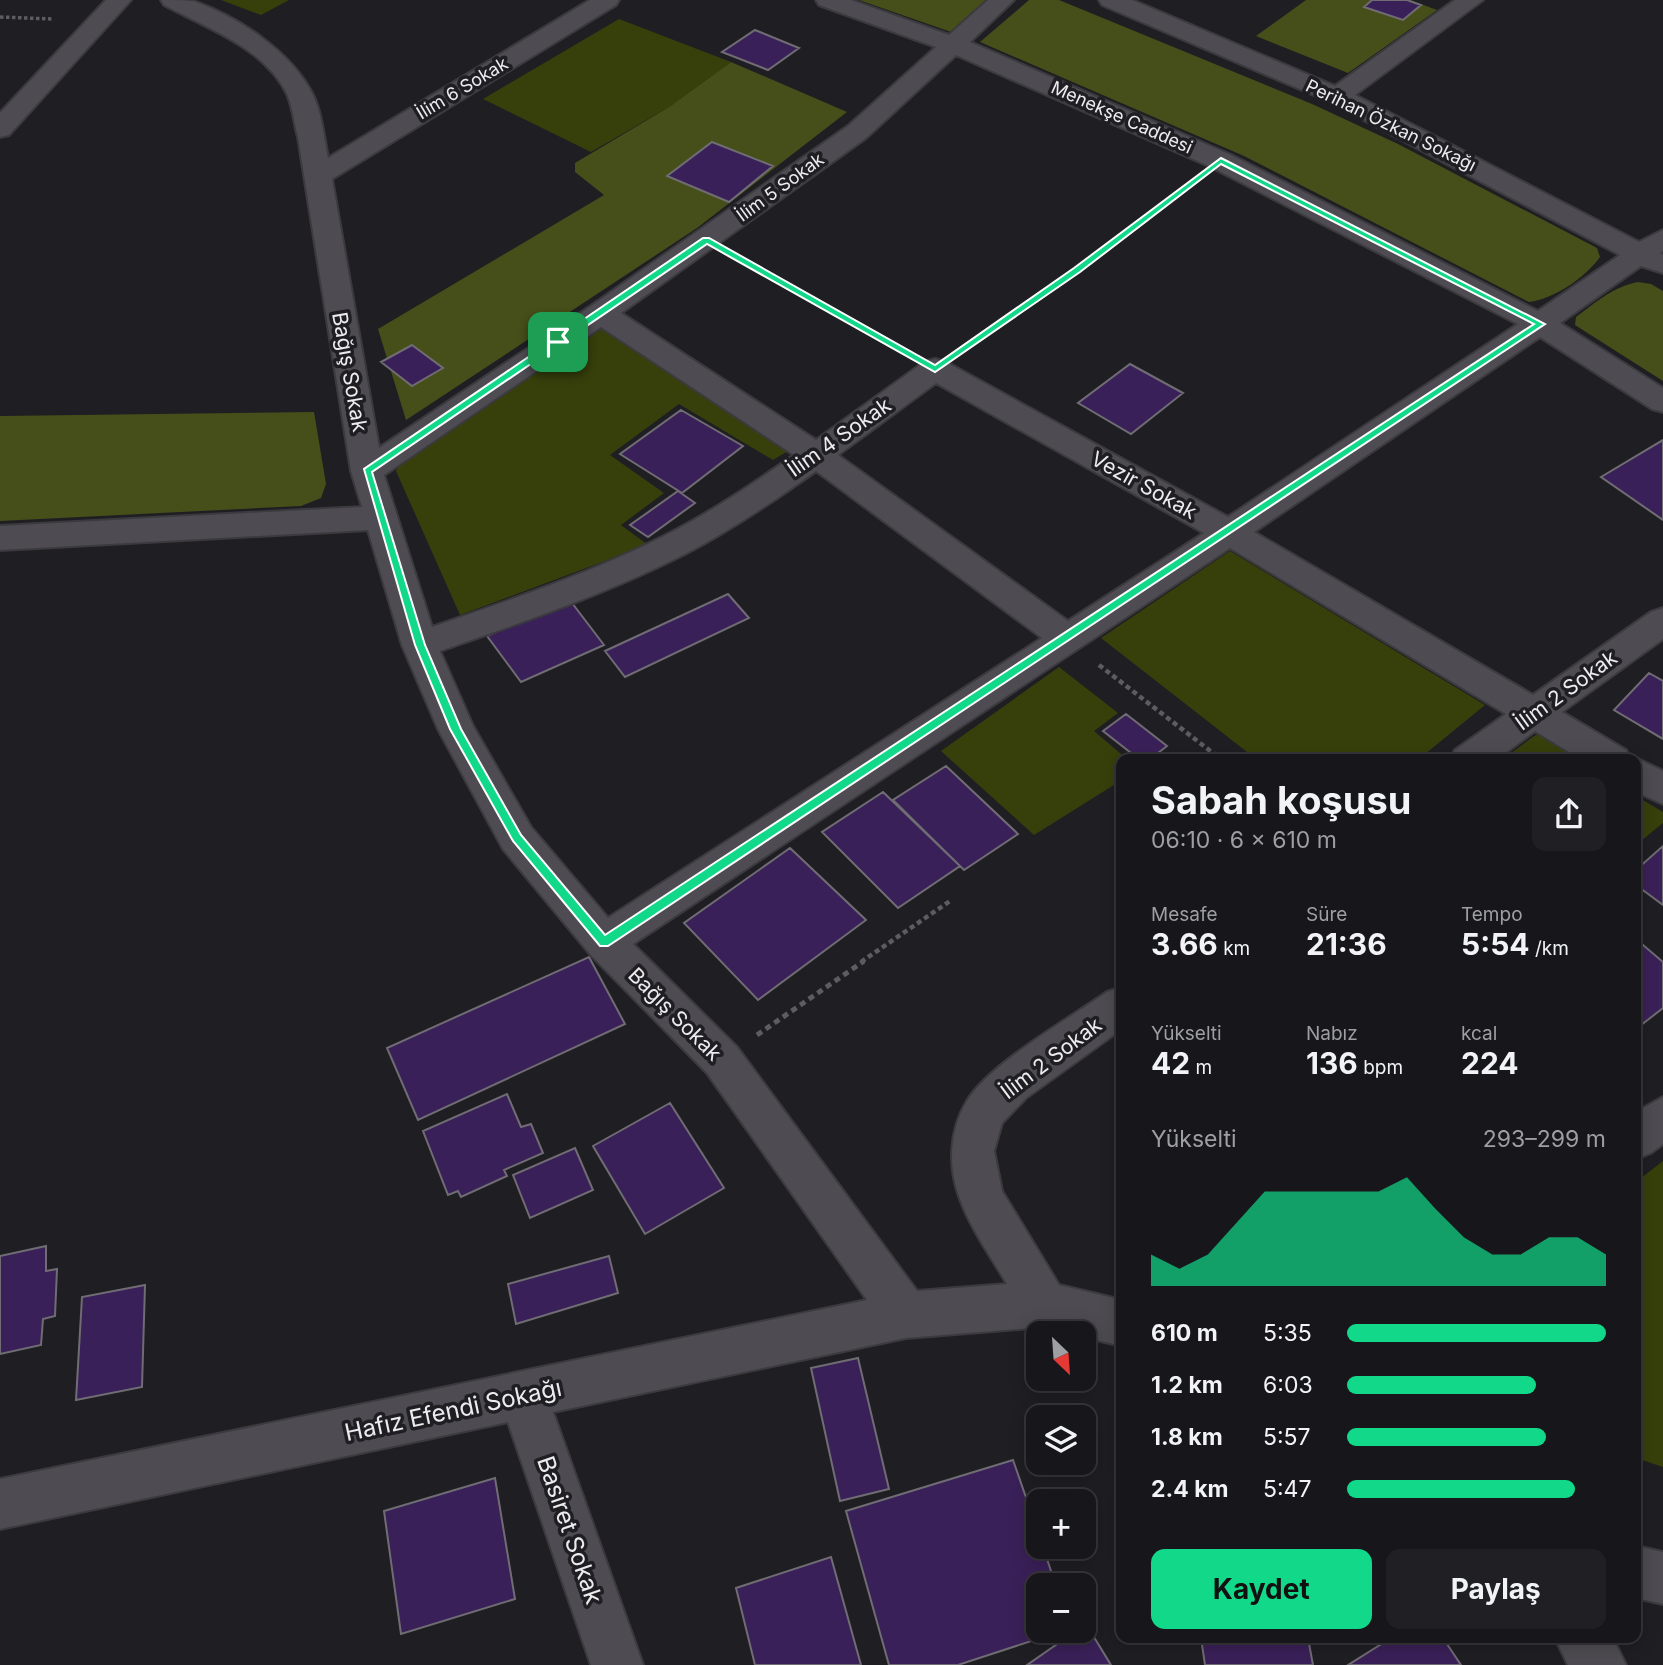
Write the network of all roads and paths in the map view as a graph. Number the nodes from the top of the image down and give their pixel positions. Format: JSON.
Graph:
{"nodes":[{"id":1,"x":119,"y":0,"type":"edge"},
{"id":2,"x":173,"y":0,"type":"edge"},
{"id":3,"x":607,"y":0,"type":"edge"},
{"id":4,"x":828,"y":0,"type":"edge"},
{"id":5,"x":1002,"y":0,"type":"edge"},
{"id":6,"x":1111,"y":0,"type":"edge"},
{"id":7,"x":1471,"y":0,"type":"edge"},
{"id":8,"x":955,"y":45,"type":"junction"},
{"id":9,"x":1337,"y":96,"type":"junction"},
{"id":10,"x":0,"y":129,"type":"edge"},
{"id":11,"x":1221,"y":160,"type":"junction"},
{"id":12,"x":317,"y":176,"type":"junction"},
{"id":13,"x":706,"y":240,"type":"junction"},
{"id":14,"x":1656,"y":253,"type":"edge"},
{"id":15,"x":601,"y":313,"type":"junction"},
{"id":16,"x":1541,"y":324,"type":"junction"},
{"id":17,"x":935,"y":369,"type":"junction"},
{"id":18,"x":1663,"y":402,"type":"edge"},
{"id":19,"x":815,"y":454,"type":"junction"},
{"id":20,"x":367,"y":471,"type":"junction"},
{"id":21,"x":381,"y":518,"type":"junction"},
{"id":22,"x":1228,"y":532,"type":"junction"},
{"id":23,"x":0,"y":538,"type":"edge"},
{"id":24,"x":1663,"y":621,"type":"edge"},
{"id":25,"x":1066,"y":638,"type":"junction"},
{"id":26,"x":420,"y":645,"type":"junction"},
{"id":27,"x":1535,"y":713,"type":"junction"},
{"id":28,"x":1214,"y":754,"type":"edge"},
{"id":29,"x":1477,"y":754,"type":"edge"},
{"id":30,"x":1603,"y":754,"type":"edge"},
{"id":31,"x":1641,"y":776,"type":"edge"},
{"id":32,"x":1663,"y":789,"type":"edge"},
{"id":33,"x":950,"y":901,"type":"dead end"},
{"id":34,"x":604,"y":942,"type":"junction"},
{"id":35,"x":1116,"y":1009,"type":"edge"},
{"id":36,"x":722,"y":1060,"type":"junction"},
{"id":37,"x":1663,"y":1117,"type":"edge"},
{"id":38,"x":1641,"y":1135,"type":"edge"},
{"id":39,"x":1044,"y":1304,"type":"junction"},
{"id":40,"x":906,"y":1315,"type":"junction"},
{"id":41,"x":1116,"y":1322,"type":"edge"},
{"id":42,"x":523,"y":1395,"type":"junction"},
{"id":43,"x":0,"y":1504,"type":"edge"},
{"id":44,"x":1641,"y":1573,"type":"edge"},
{"id":45,"x":1663,"y":1577,"type":"edge"},
{"id":46,"x":1585,"y":1643,"type":"edge"},
{"id":47,"x":617,"y":1665,"type":"edge"},
{"id":48,"x":1600,"y":1665,"type":"edge"}],
"edges":[{"from":1,"to":10,"type":"street"},
{"from":2,"to":12,"type":"street","name":"Bağış Sokak"},
{"from":3,"to":12,"type":"street","name":"İlim 6 Sokak"},
{"from":4,"to":8,"type":"street","name":"Menekşe Caddesi"},
{"from":5,"to":8,"type":"street","name":"İlim 5 Sokak"},
{"from":6,"to":9,"type":"street","name":"Perihan Özkan Sokağı"},
{"from":7,"to":9,"type":"street"},
{"from":8,"to":11,"type":"street","name":"Menekşe Caddesi"},
{"from":8,"to":13,"type":"street","name":"İlim 5 Sokak"},
{"from":9,"to":14,"type":"street","name":"Perihan Özkan Sokağı"},
{"from":11,"to":16,"type":"street","name":"Menekşe Caddesi"},
{"from":11,"to":17,"type":"path"},
{"from":12,"to":20,"type":"street","name":"Bağış Sokak"},
{"from":13,"to":15,"type":"street","name":"İlim 5 Sokak"},
{"from":13,"to":17,"type":"path"},
{"from":14,"to":16,"type":"street"},
{"from":15,"to":19,"type":"street"},
{"from":15,"to":20,"type":"street","name":"İlim 5 Sokak"},
{"from":16,"to":18,"type":"street","name":"Menekşe Caddesi"},
{"from":16,"to":22,"type":"street"},
{"from":17,"to":19,"type":"street","name":"İlim 4 Sokak"},
{"from":17,"to":22,"type":"street","name":"Vezir Sokak"},
{"from":19,"to":25,"type":"street"},
{"from":19,"to":26,"type":"street","name":"İlim 4 Sokak"},
{"from":20,"to":21,"type":"street","name":"Bağış Sokak"},
{"from":21,"to":23,"type":"street"},
{"from":21,"to":26,"type":"street","name":"Bağış Sokak"},
{"from":22,"to":25,"type":"street"},
{"from":22,"to":27,"type":"street","name":"Vezir Sokak"},
{"from":24,"to":27,"type":"street","name":"İlim 2 Sokak"},
{"from":25,"to":28,"type":"path"},
{"from":25,"to":34,"type":"street"},
{"from":26,"to":34,"type":"street","name":"Bağış Sokak"},
{"from":27,"to":29,"type":"street","name":"İlim 2 Sokak"},
{"from":27,"to":30,"type":"street","name":"Vezir Sokak"},
{"from":31,"to":32,"type":"street"},
{"from":33,"to":36,"type":"path"},
{"from":34,"to":36,"type":"street","name":"Bağış Sokak"},
{"from":35,"to":39,"type":"street","name":"İlim 2 Sokak"},
{"from":36,"to":40,"type":"street","name":"Bağış Sokak"},
{"from":37,"to":38,"type":"street"},
{"from":39,"to":40,"type":"street","name":"Hafız Efendi Sokağı"},
{"from":39,"to":41,"type":"street","name":"Hafız Efendi Sokağı"},
{"from":40,"to":42,"type":"street","name":"Hafız Efendi Sokağı"},
{"from":42,"to":43,"type":"street","name":"Hafız Efendi Sokağı"},
{"from":42,"to":47,"type":"street","name":"Basiret Sokak"},
{"from":44,"to":45,"type":"street"},
{"from":46,"to":48,"type":"street"}]}
